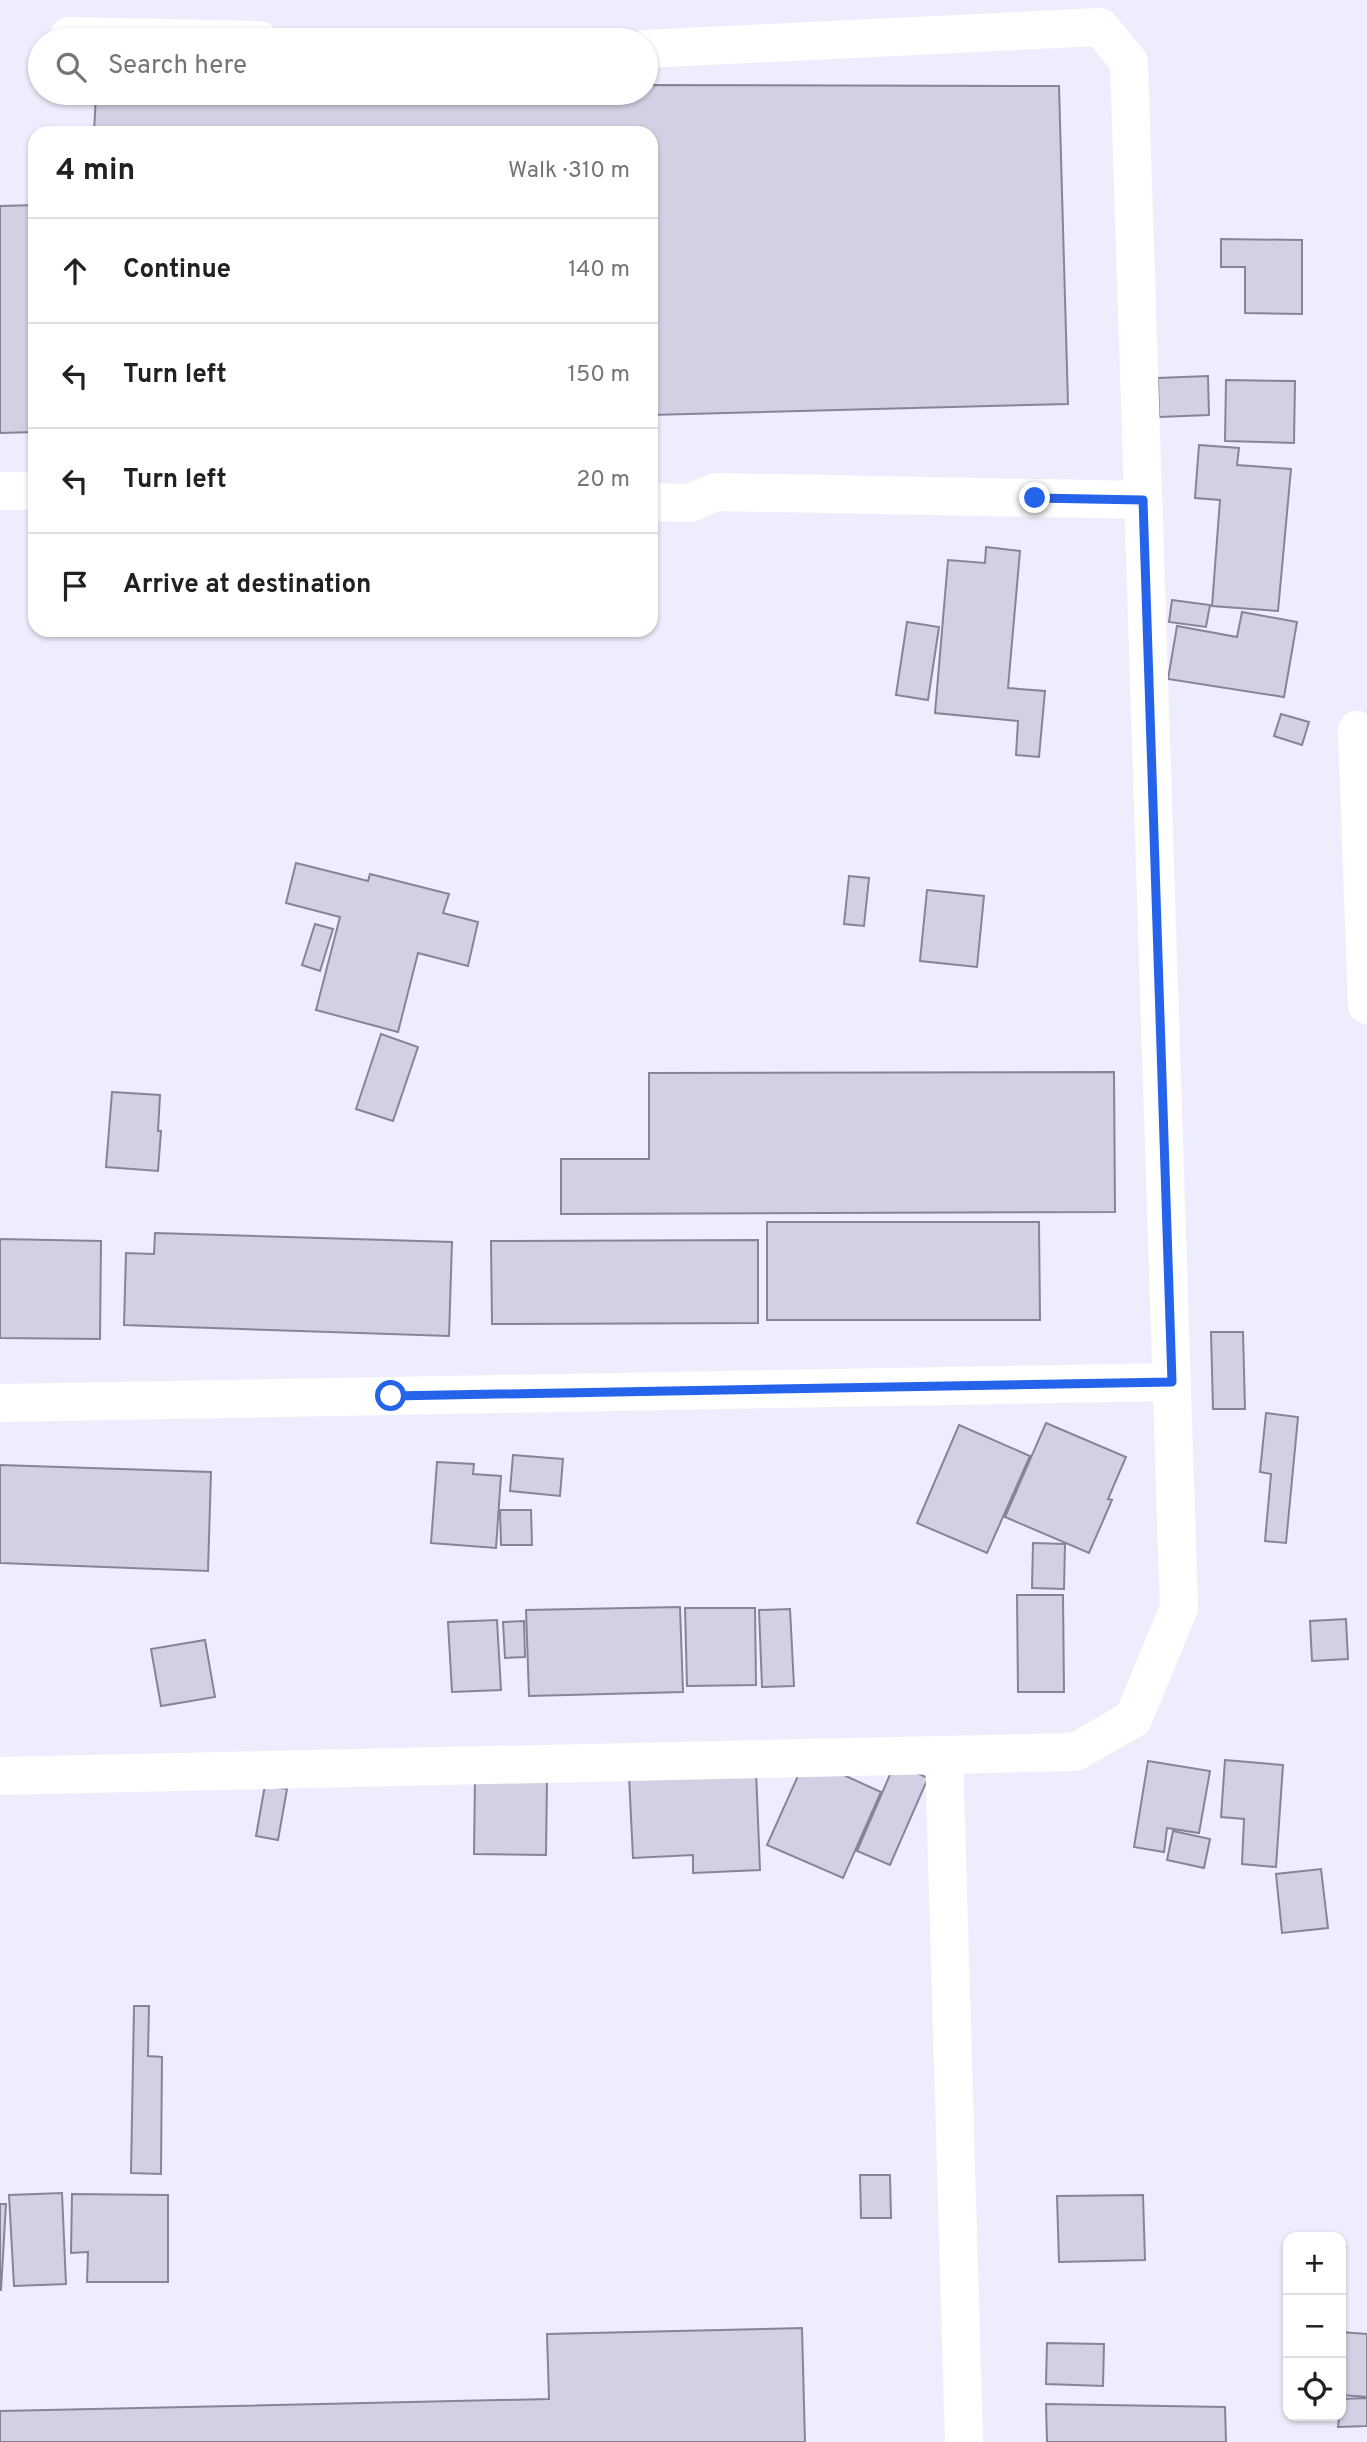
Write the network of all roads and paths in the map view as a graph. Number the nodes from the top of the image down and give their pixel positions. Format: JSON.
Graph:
{"nodes":[{"id":1,"x":658,"y":48,"type":"edge"},
{"id":2,"x":0,"y":491,"type":"edge"},
{"id":3,"x":28,"y":491,"type":"edge"},
{"id":4,"x":1143,"y":500,"type":"junction"},
{"id":5,"x":658,"y":502,"type":"edge"},
{"id":6,"x":1357,"y":730,"type":"dead end"},
{"id":7,"x":1367,"y":1004,"type":"edge"},
{"id":8,"x":1172,"y":1382,"type":"junction"},
{"id":9,"x":0,"y":1403,"type":"edge"},
{"id":10,"x":944,"y":1755,"type":"junction"},
{"id":11,"x":0,"y":1776,"type":"edge"},
{"id":12,"x":964,"y":2442,"type":"edge"}],
"edges":[{"from":1,"to":4,"type":"lane"},
{"from":2,"to":3,"type":"lane"},
{"from":4,"to":5,"type":"lane"},
{"from":4,"to":8,"type":"lane"},
{"from":6,"to":7,"type":"lane"},
{"from":8,"to":9,"type":"lane"},
{"from":8,"to":10,"type":"lane"},
{"from":10,"to":11,"type":"lane"},
{"from":10,"to":12,"type":"lane"}]}
